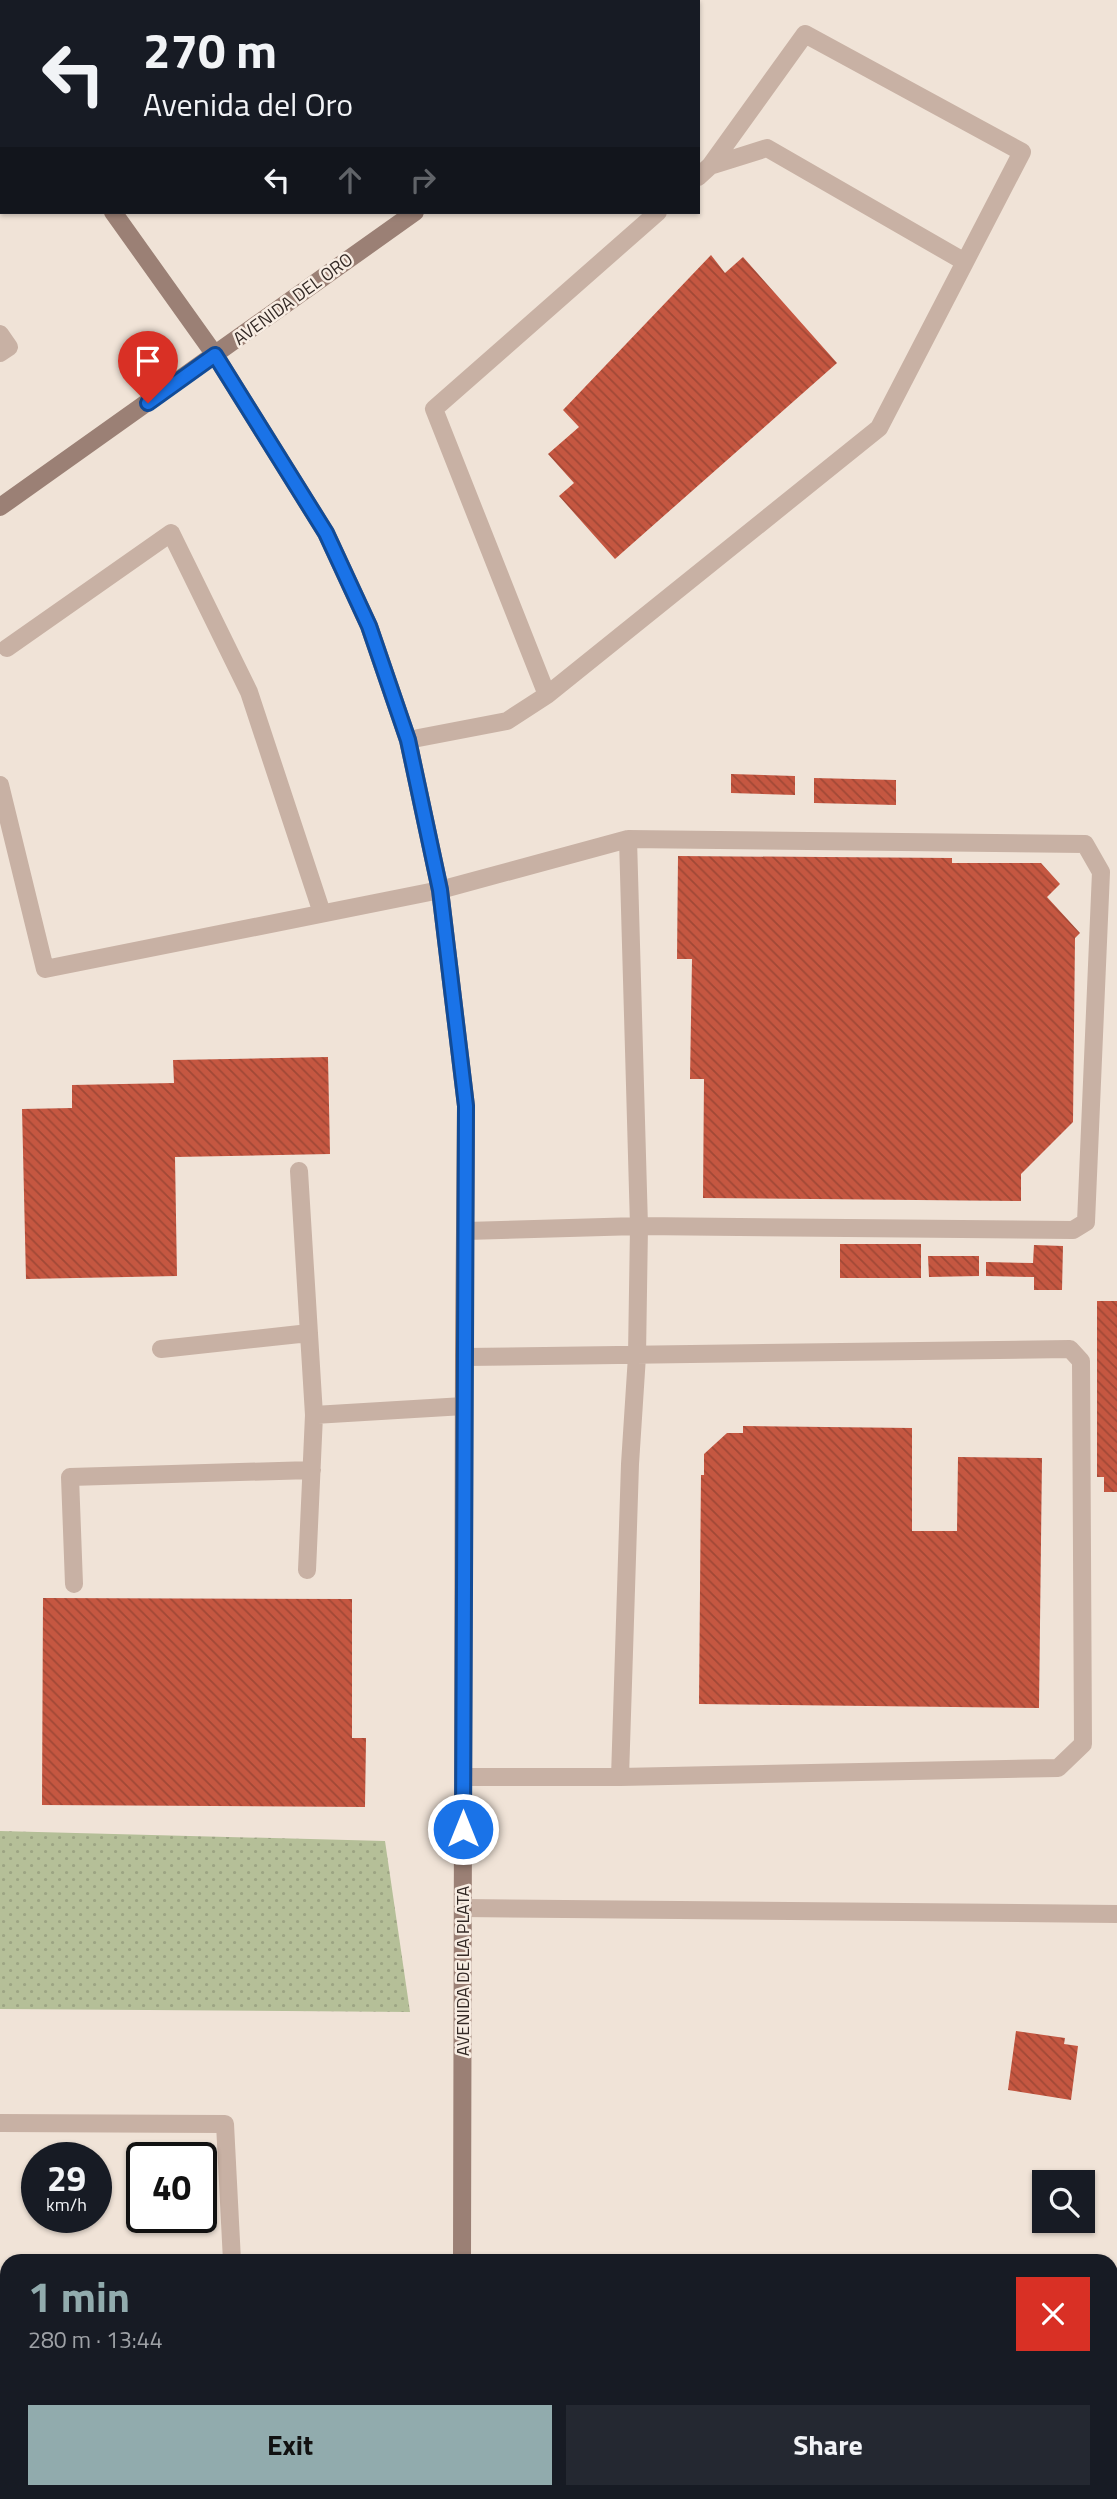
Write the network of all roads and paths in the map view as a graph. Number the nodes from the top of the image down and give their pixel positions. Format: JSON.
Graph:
{"nodes":[{"id":1,"x":702,"y":167,"type":"edge"},
{"id":2,"x":114,"y":214,"type":"edge"},
{"id":3,"x":412,"y":214,"type":"edge"},
{"id":4,"x":656,"y":214,"type":"edge"},
{"id":5,"x":965,"y":262,"type":"junction"},
{"id":6,"x":0,"y":334,"type":"edge"},
{"id":7,"x":0,"y":353,"type":"edge"},
{"id":8,"x":215,"y":355,"type":"junction"},
{"id":9,"x":0,"y":507,"type":"edge"},
{"id":10,"x":2,"y":647,"type":"edge"},
{"id":11,"x":547,"y":695,"type":"junction"},
{"id":12,"x":408,"y":740,"type":"junction"},
{"id":13,"x":0,"y":785,"type":"edge"},
{"id":14,"x":628,"y":839,"type":"junction"},
{"id":15,"x":440,"y":890,"type":"junction"},
{"id":16,"x":322,"y":913,"type":"junction"},
{"id":17,"x":299,"y":1171,"type":"dead end"},
{"id":18,"x":639,"y":1226,"type":"junction"},
{"id":19,"x":466,"y":1231,"type":"junction"},
{"id":20,"x":309,"y":1333,"type":"junction"},
{"id":21,"x":161,"y":1349,"type":"dead end"},
{"id":22,"x":637,"y":1356,"type":"junction"},
{"id":23,"x":464,"y":1357,"type":"junction"},
{"id":24,"x":464,"y":1406,"type":"junction"},
{"id":25,"x":314,"y":1415,"type":"junction"},
{"id":26,"x":312,"y":1470,"type":"junction"},
{"id":27,"x":307,"y":1570,"type":"dead end"},
{"id":28,"x":74,"y":1584,"type":"dead end"},
{"id":29,"x":463,"y":1777,"type":"junction"},
{"id":30,"x":620,"y":1777,"type":"junction"},
{"id":31,"x":463,"y":1908,"type":"junction"},
{"id":32,"x":1117,"y":1914,"type":"edge"},
{"id":33,"x":0,"y":2123,"type":"edge"},
{"id":34,"x":232,"y":2254,"type":"edge"},
{"id":35,"x":463,"y":2254,"type":"edge"}],
"edges":[{"from":1,"to":5,"type":"lane"},
{"from":1,"to":5,"type":"lane"},
{"from":2,"to":8,"type":"street","name":"AVENIDA DE LA PLATA"},
{"from":3,"to":8,"type":"street","name":"AVENIDA DEL ORO"},
{"from":4,"to":11,"type":"lane"},
{"from":5,"to":11,"type":"lane"},
{"from":6,"to":7,"type":"lane"},
{"from":8,"to":9,"type":"street","name":"AVENIDA DEL ORO"},
{"from":8,"to":12,"type":"street","name":"AVENIDA DE LA PLATA"},
{"from":10,"to":16,"type":"lane"},
{"from":11,"to":12,"type":"lane"},
{"from":12,"to":15,"type":"street","name":"AVENIDA DE LA PLATA"},
{"from":13,"to":16,"type":"lane"},
{"from":14,"to":15,"type":"lane"},
{"from":14,"to":18,"type":"lane"},
{"from":14,"to":18,"type":"lane"},
{"from":15,"to":16,"type":"lane"},
{"from":15,"to":19,"type":"street","name":"AVENIDA DE LA PLATA"},
{"from":17,"to":20,"type":"lane"},
{"from":18,"to":19,"type":"lane"},
{"from":18,"to":22,"type":"lane"},
{"from":19,"to":23,"type":"street","name":"AVENIDA DE LA PLATA"},
{"from":20,"to":21,"type":"lane"},
{"from":20,"to":25,"type":"lane"},
{"from":22,"to":23,"type":"lane"},
{"from":22,"to":30,"type":"lane"},
{"from":22,"to":30,"type":"lane"},
{"from":23,"to":24,"type":"street","name":"AVENIDA DE LA PLATA"},
{"from":24,"to":25,"type":"lane"},
{"from":24,"to":29,"type":"street","name":"AVENIDA DE LA PLATA"},
{"from":25,"to":26,"type":"lane"},
{"from":26,"to":27,"type":"lane"},
{"from":26,"to":28,"type":"lane"},
{"from":29,"to":30,"type":"lane"},
{"from":29,"to":31,"type":"street","name":"AVENIDA DE LA PLATA"},
{"from":31,"to":32,"type":"lane"},
{"from":31,"to":35,"type":"street","name":"AVENIDA DE LA PLATA"},
{"from":33,"to":34,"type":"lane"}]}
